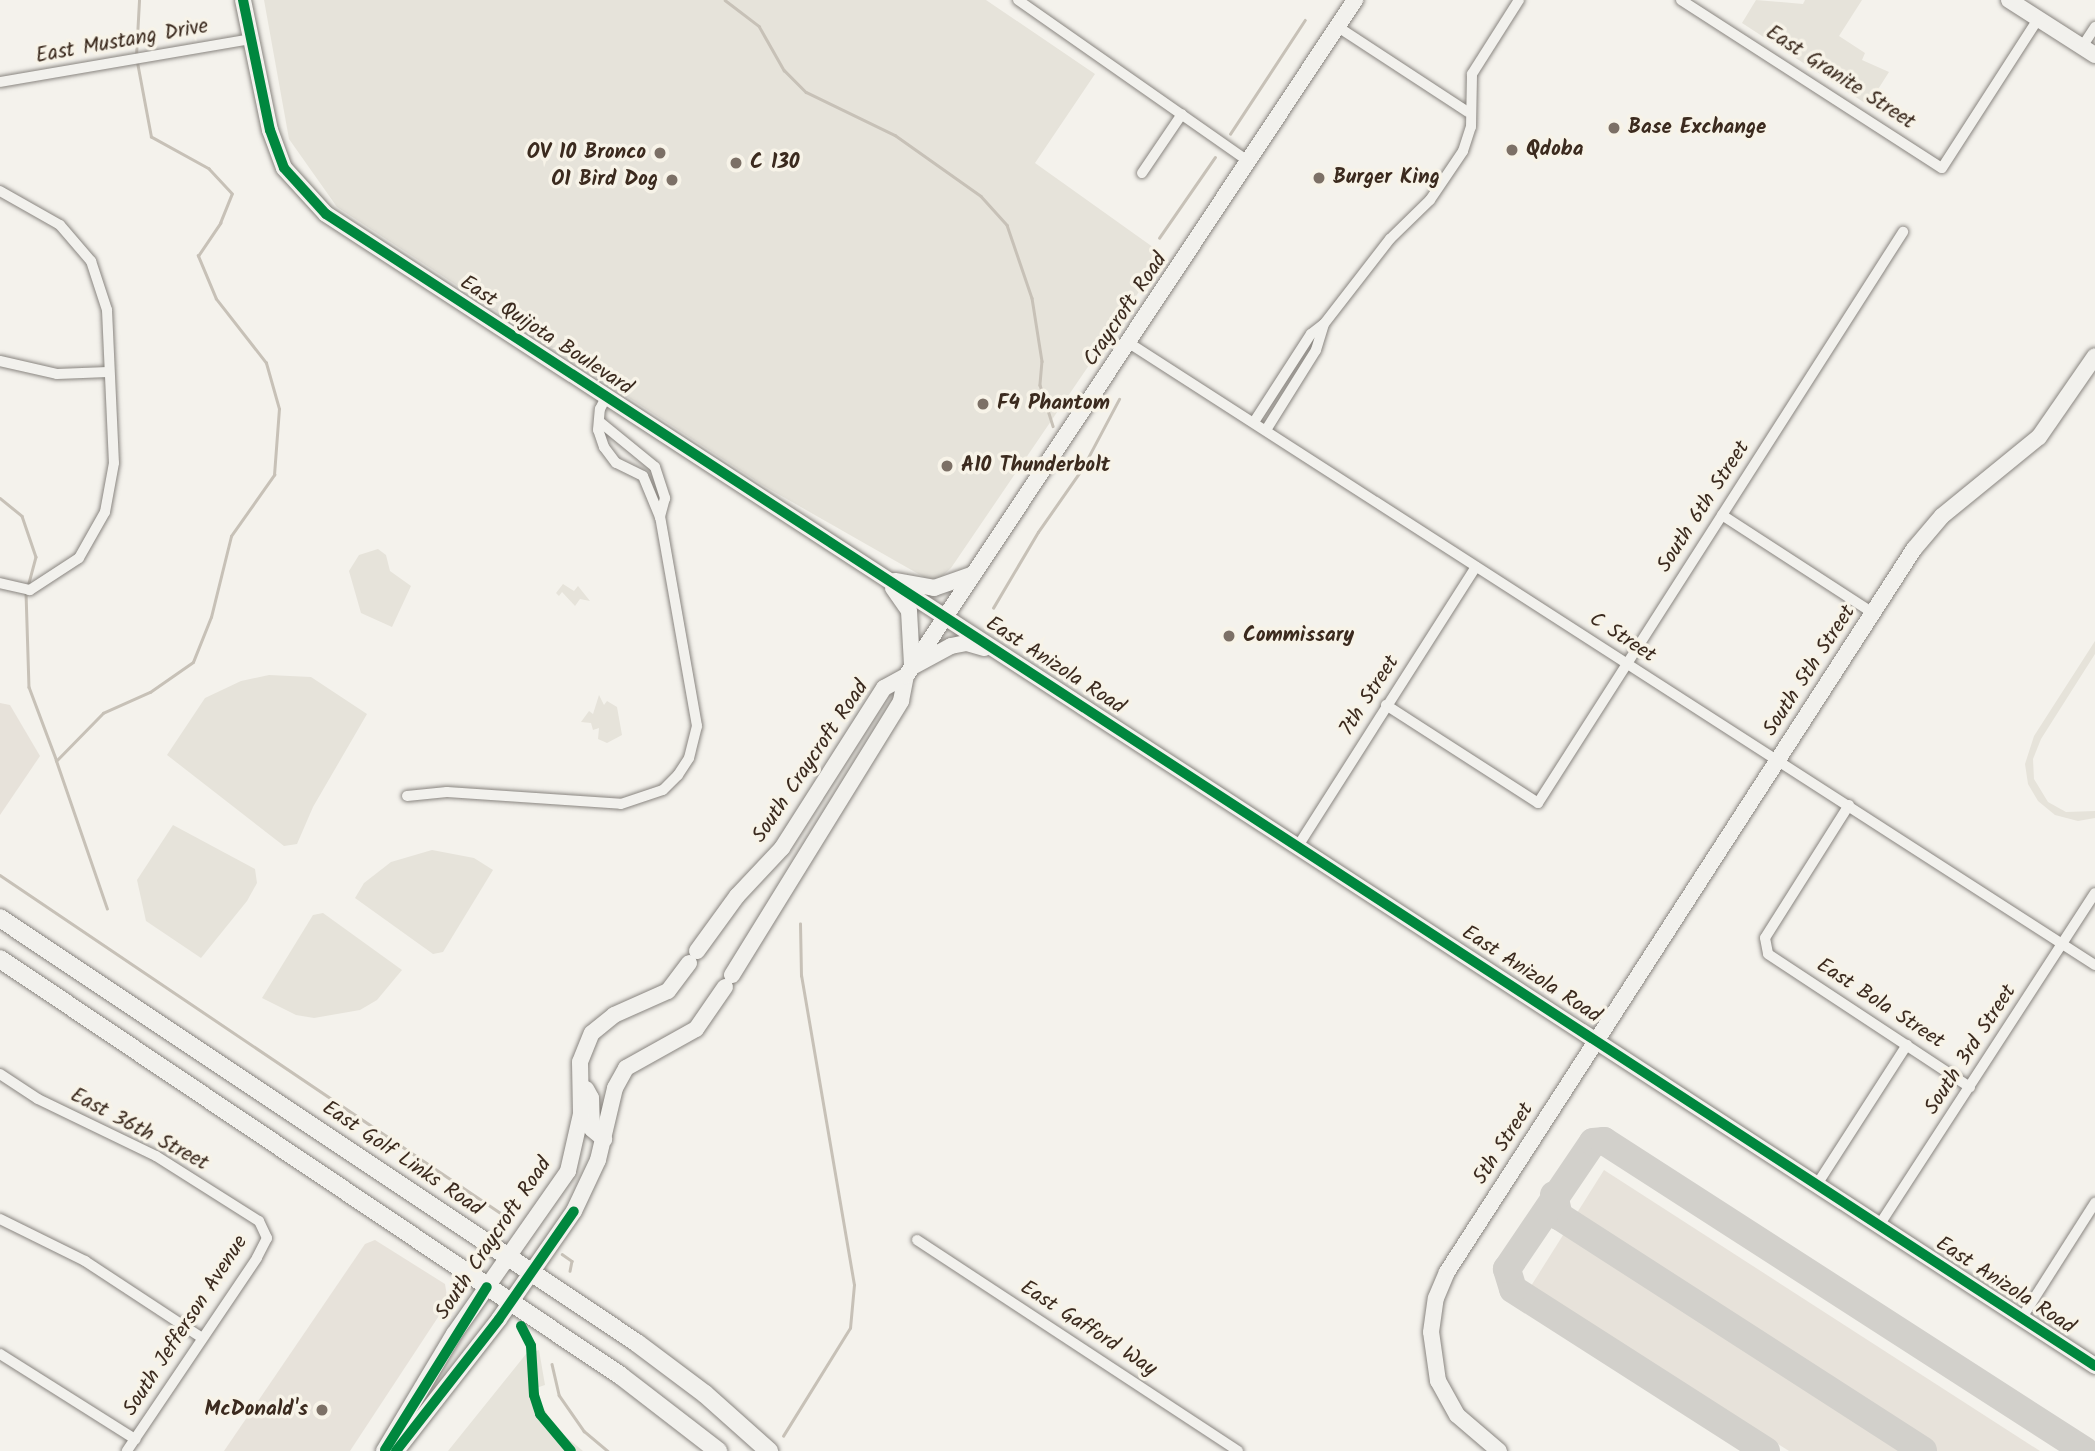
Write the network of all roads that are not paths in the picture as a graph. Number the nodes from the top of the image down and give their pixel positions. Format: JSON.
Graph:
{"nodes":[{"id":1,"x":243,"y":0,"type":"edge"},
{"id":2,"x":1017,"y":0,"type":"edge"},
{"id":3,"x":1356,"y":0,"type":"edge"},
{"id":4,"x":1519,"y":0,"type":"edge"},
{"id":5,"x":1681,"y":0,"type":"edge"},
{"id":6,"x":2009,"y":0,"type":"edge"},
{"id":7,"x":2038,"y":19,"type":"junction"},
{"id":8,"x":1338,"y":27,"type":"junction"},
{"id":9,"x":2095,"y":27,"type":"edge"},
{"id":10,"x":251,"y":39,"type":"junction"},
{"id":11,"x":2088,"y":51,"type":"edge"},
{"id":12,"x":0,"y":82,"type":"edge"},
{"id":13,"x":1468,"y":112,"type":"junction"},
{"id":14,"x":1182,"y":114,"type":"junction"},
{"id":15,"x":1249,"y":162,"type":"junction"},
{"id":16,"x":1142,"y":173,"type":"dead end"},
{"id":17,"x":0,"y":191,"type":"edge"},
{"id":18,"x":1903,"y":232,"type":"dead end"},
{"id":19,"x":1324,"y":324,"type":"junction"},
{"id":20,"x":1129,"y":343,"type":"junction"},
{"id":21,"x":2095,"y":356,"type":"edge"},
{"id":22,"x":0,"y":361,"type":"edge"},
{"id":23,"x":108,"y":372,"type":"junction"},
{"id":24,"x":606,"y":397,"type":"junction"},
{"id":25,"x":600,"y":422,"type":"junction"},
{"id":26,"x":1254,"y":422,"type":"junction"},
{"id":27,"x":1266,"y":430,"type":"junction"},
{"id":28,"x":1723,"y":515,"type":"junction"},
{"id":29,"x":660,"y":517,"type":"junction"},
{"id":30,"x":1476,"y":567,"type":"junction"},
{"id":31,"x":974,"y":574,"type":"junction"},
{"id":32,"x":888,"y":580,"type":"junction"},
{"id":33,"x":0,"y":583,"type":"edge"},
{"id":34,"x":1873,"y":613,"type":"junction"},
{"id":35,"x":945,"y":617,"type":"junction"},
{"id":36,"x":997,"y":651,"type":"junction"},
{"id":37,"x":1626,"y":663,"type":"junction"},
{"id":38,"x":909,"y":672,"type":"junction"},
{"id":39,"x":1386,"y":705,"type":"junction"},
{"id":40,"x":1777,"y":760,"type":"junction"},
{"id":41,"x":407,"y":796,"type":"dead end"},
{"id":42,"x":1849,"y":805,"type":"junction"},
{"id":43,"x":1298,"y":846,"type":"junction"},
{"id":44,"x":2095,"y":893,"type":"edge"},
{"id":45,"x":0,"y":918,"type":"edge"},
{"id":46,"x":2062,"y":943,"type":"junction"},
{"id":47,"x":0,"y":959,"type":"edge"},
{"id":48,"x":2095,"y":964,"type":"edge"},
{"id":49,"x":1597,"y":1041,"type":"junction"},
{"id":50,"x":1907,"y":1045,"type":"junction"},
{"id":51,"x":0,"y":1074,"type":"edge"},
{"id":52,"x":579,"y":1077,"type":"junction"},
{"id":53,"x":1970,"y":1087,"type":"junction"},
{"id":54,"x":604,"y":1139,"type":"junction"},
{"id":55,"x":1816,"y":1186,"type":"junction"},
{"id":56,"x":2095,"y":1203,"type":"edge"},
{"id":57,"x":0,"y":1219,"type":"edge"},
{"id":58,"x":259,"y":1221,"type":"joint"},
{"id":59,"x":1878,"y":1227,"type":"junction"},
{"id":60,"x":917,"y":1240,"type":"dead end"},
{"id":61,"x":509,"y":1257,"type":"junction"},
{"id":62,"x":531,"y":1273,"type":"junction"},
{"id":63,"x":488,"y":1287,"type":"junction"},
{"id":64,"x":511,"y":1303,"type":"junction"},
{"id":65,"x":2021,"y":1319,"type":"junction"},
{"id":66,"x":202,"y":1338,"type":"junction"},
{"id":67,"x":0,"y":1354,"type":"edge"},
{"id":68,"x":2095,"y":1366,"type":"edge"},
{"id":69,"x":135,"y":1439,"type":"junction"},
{"id":70,"x":127,"y":1451,"type":"edge"},
{"id":71,"x":384,"y":1451,"type":"edge"},
{"id":72,"x":396,"y":1451,"type":"edge"},
{"id":73,"x":718,"y":1451,"type":"edge"},
{"id":74,"x":769,"y":1451,"type":"edge"},
{"id":75,"x":1238,"y":1451,"type":"edge"},
{"id":76,"x":1499,"y":1451,"type":"edge"}],
"edges":[{"from":1,"to":10,"type":"street","name":"East Quijota Boulevard"},
{"from":2,"to":14,"type":"street"},
{"from":3,"to":8,"type":"street","name":"Craycroft Road"},
{"from":4,"to":13,"type":"street"},
{"from":5,"to":7,"type":"street","name":"East Granite Street"},
{"from":6,"to":7,"type":"street"},
{"from":7,"to":11,"type":"street"},
{"from":8,"to":13,"type":"street"},
{"from":8,"to":15,"type":"street","name":"Craycroft Road"},
{"from":9,"to":11,"type":"street"},
{"from":10,"to":12,"type":"street","name":"East Mustang Drive"},
{"from":10,"to":24,"type":"street","name":"East Quijota Boulevard"},
{"from":13,"to":19,"type":"street"},
{"from":14,"to":15,"type":"street"},
{"from":14,"to":16,"type":"street"},
{"from":15,"to":20,"type":"street","name":"Craycroft Road"},
{"from":17,"to":23,"type":"street"},
{"from":18,"to":28,"type":"street","name":"South 6th Street"},
{"from":19,"to":26,"type":"street"},
{"from":19,"to":27,"type":"street"},
{"from":20,"to":26,"type":"street","name":"C Street"},
{"from":20,"to":31,"type":"street","name":"Craycroft Road"},
{"from":21,"to":34,"type":"street","name":"South 5th Street"},
{"from":22,"to":23,"type":"street"},
{"from":23,"to":33,"type":"street"},
{"from":24,"to":25,"type":"street"},
{"from":24,"to":32,"type":"street","name":"East Quijota Boulevard"},
{"from":25,"to":29,"type":"street"},
{"from":25,"to":29,"type":"street"},
{"from":26,"to":27,"type":"street","name":"C Street"},
{"from":27,"to":30,"type":"street","name":"C Street"},
{"from":28,"to":34,"type":"street"},
{"from":28,"to":37,"type":"street","name":"South 6th Street"},
{"from":29,"to":41,"type":"street"},
{"from":30,"to":37,"type":"street","name":"C Street"},
{"from":30,"to":39,"type":"street","name":"7th Street"},
{"from":31,"to":32,"type":"street"},
{"from":31,"to":35,"type":"street","name":"Craycroft Road"},
{"from":32,"to":35,"type":"street","name":"East Quijota Boulevard"},
{"from":32,"to":38,"type":"street"},
{"from":34,"to":40,"type":"street","name":"South 5th Street"},
{"from":35,"to":36,"type":"street","name":"East Anizola Road"},
{"from":35,"to":38,"type":"street","name":"Craycroft Road"},
{"from":36,"to":38,"type":"street"},
{"from":36,"to":43,"type":"street","name":"East Anizola Road"},
{"from":37,"to":39,"type":"street","name":"South 6th Street"},
{"from":37,"to":40,"type":"street","name":"C Street"},
{"from":38,"to":52,"type":"street","name":"South Craycroft Road"},
{"from":38,"to":54,"type":"street","name":"South Craycroft Road"},
{"from":39,"to":43,"type":"street","name":"7th Street"},
{"from":40,"to":42,"type":"street","name":"C Street"},
{"from":40,"to":49,"type":"street","name":"South 5th Street"},
{"from":42,"to":46,"type":"street","name":"C Street"},
{"from":42,"to":50,"type":"street","name":"East Bola Street"},
{"from":43,"to":49,"type":"street","name":"East Anizola Road"},
{"from":44,"to":46,"type":"street","name":"South 3rd Street"},
{"from":45,"to":61,"type":"main road","name":"East Golf Links Road"},
{"from":46,"to":48,"type":"street","name":"C Street"},
{"from":46,"to":53,"type":"street","name":"South 3rd Street"},
{"from":47,"to":63,"type":"main road"},
{"from":49,"to":55,"type":"street","name":"East Anizola Road"},
{"from":49,"to":76,"type":"street","name":"5th Street"},
{"from":50,"to":53,"type":"street","name":"East Bola Street"},
{"from":50,"to":55,"type":"street"},
{"from":51,"to":58,"type":"street","name":"East 36th Street"},
{"from":52,"to":54,"type":"street"},
{"from":52,"to":61,"type":"street","name":"South Craycroft Road"},
{"from":53,"to":59,"type":"street","name":"South 3rd Street"},
{"from":54,"to":62,"type":"street","name":"South Craycroft Road"},
{"from":55,"to":59,"type":"street","name":"East Anizola Road"},
{"from":56,"to":65,"type":"street"},
{"from":57,"to":66,"type":"street"},
{"from":58,"to":66,"type":"street","name":"South Jefferson Avenue"},
{"from":59,"to":65,"type":"street","name":"East Anizola Road"},
{"from":60,"to":75,"type":"street","name":"East Gafford Way"},
{"from":61,"to":62,"type":"main road","name":"East Golf Links Road"},
{"from":61,"to":63,"type":"street","name":"South Craycroft Road"},
{"from":62,"to":64,"type":"street","name":"South Craycroft Road"},
{"from":62,"to":74,"type":"main road","name":"East Golf Links Road"},
{"from":63,"to":64,"type":"main road"},
{"from":63,"to":71,"type":"street","name":"South Craycroft Road"},
{"from":64,"to":72,"type":"street","name":"South Craycroft Road"},
{"from":64,"to":73,"type":"main road"},
{"from":65,"to":68,"type":"street","name":"East Anizola Road"},
{"from":66,"to":69,"type":"street","name":"South Jefferson Avenue"},
{"from":67,"to":69,"type":"street"},
{"from":69,"to":70,"type":"street","name":"South Jefferson Avenue"}]}
